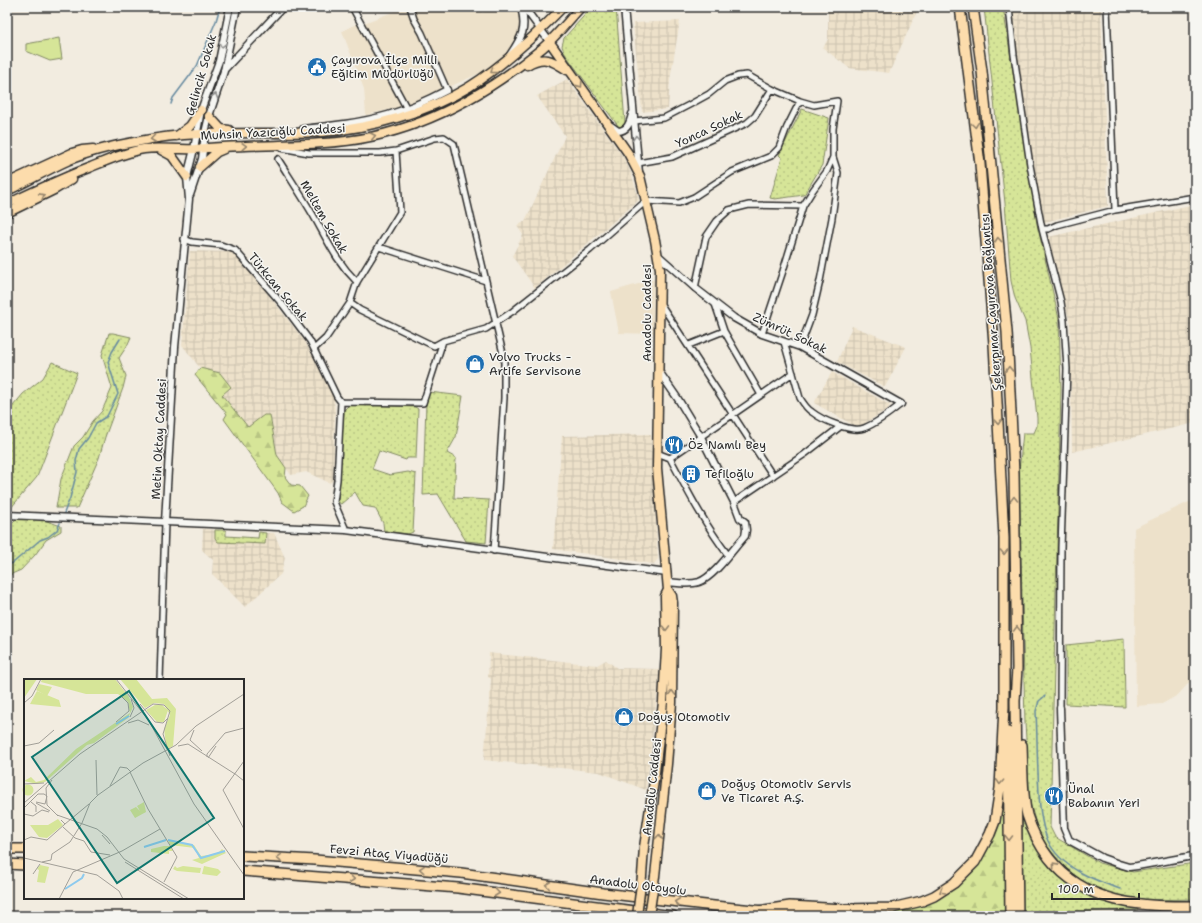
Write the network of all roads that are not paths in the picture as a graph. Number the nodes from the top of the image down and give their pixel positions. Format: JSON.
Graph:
{"nodes":[{"id":1,"x":230,"y":7,"type":"edge"},
{"id":2,"x":237,"y":7,"type":"edge"},
{"id":3,"x":283,"y":7,"type":"edge"},
{"id":4,"x":352,"y":7,"type":"edge"},
{"id":5,"x":410,"y":7,"type":"edge"},
{"id":6,"x":522,"y":7,"type":"edge"},
{"id":7,"x":563,"y":7,"type":"edge"},
{"id":8,"x":581,"y":7,"type":"edge"},
{"id":9,"x":624,"y":7,"type":"edge"},
{"id":10,"x":954,"y":7,"type":"edge"},
{"id":11,"x":960,"y":7,"type":"edge"},
{"id":12,"x":973,"y":7,"type":"edge"},
{"id":13,"x":978,"y":7,"type":"edge"},
{"id":14,"x":1009,"y":7,"type":"edge"},
{"id":15,"x":1107,"y":7,"type":"edge"},
{"id":16,"x":541,"y":30,"type":"junction"},
{"id":17,"x":549,"y":42,"type":"junction"},
{"id":18,"x":979,"y":49,"type":"junction"},
{"id":19,"x":506,"y":61,"type":"junction"},
{"id":20,"x":224,"y":71,"type":"junction"},
{"id":21,"x":570,"y":71,"type":"junction"},
{"id":22,"x":970,"y":86,"type":"junction"},
{"id":23,"x":208,"y":89,"type":"junction"},
{"id":24,"x":772,"y":89,"type":"junction"},
{"id":25,"x":447,"y":90,"type":"joint"},
{"id":26,"x":487,"y":90,"type":"junction"},
{"id":27,"x":800,"y":101,"type":"junction"},
{"id":28,"x":633,"y":104,"type":"junction"},
{"id":29,"x":406,"y":108,"type":"junction"},
{"id":30,"x":201,"y":110,"type":"junction"},
{"id":31,"x":209,"y":116,"type":"junction"},
{"id":32,"x":634,"y":121,"type":"junction"},
{"id":33,"x":607,"y":122,"type":"junction"},
{"id":34,"x":240,"y":132,"type":"junction"},
{"id":35,"x":278,"y":132,"type":"junction"},
{"id":36,"x":196,"y":133,"type":"junction"},
{"id":37,"x":205,"y":134,"type":"junction"},
{"id":38,"x":177,"y":136,"type":"junction"},
{"id":39,"x":267,"y":145,"type":"junction"},
{"id":40,"x":203,"y":147,"type":"junction"},
{"id":41,"x":228,"y":147,"type":"junction"},
{"id":42,"x":106,"y":149,"type":"junction"},
{"id":43,"x":158,"y":149,"type":"junction"},
{"id":44,"x":194,"y":149,"type":"junction"},
{"id":45,"x":396,"y":151,"type":"junction"},
{"id":46,"x":833,"y":157,"type":"junction"},
{"id":47,"x":278,"y":159,"type":"dead end"},
{"id":48,"x":108,"y":160,"type":"junction"},
{"id":49,"x":638,"y":163,"type":"junction"},
{"id":50,"x":200,"y":168,"type":"junction"},
{"id":51,"x":640,"y":176,"type":"junction"},
{"id":52,"x":188,"y":177,"type":"junction"},
{"id":53,"x":7,"y":182,"type":"edge"},
{"id":54,"x":7,"y":191,"type":"edge"},
{"id":55,"x":1195,"y":197,"type":"edge"},
{"id":56,"x":189,"y":199,"type":"junction"},
{"id":57,"x":646,"y":201,"type":"junction"},
{"id":58,"x":7,"y":204,"type":"edge"},
{"id":59,"x":803,"y":206,"type":"junction"},
{"id":60,"x":1115,"y":210,"type":"junction"},
{"id":61,"x":7,"y":213,"type":"edge"},
{"id":62,"x":1042,"y":229,"type":"junction"},
{"id":63,"x":184,"y":239,"type":"junction"},
{"id":64,"x":379,"y":247,"type":"junction"},
{"id":65,"x":659,"y":256,"type":"junction"},
{"id":66,"x":486,"y":281,"type":"junction"},
{"id":67,"x":356,"y":282,"type":"junction"},
{"id":68,"x":695,"y":288,"type":"junction"},
{"id":69,"x":660,"y":302,"type":"junction"},
{"id":70,"x":350,"y":303,"type":"junction"},
{"id":71,"x":715,"y":304,"type":"junction"},
{"id":72,"x":496,"y":322,"type":"junction"},
{"id":73,"x":724,"y":331,"type":"junction"},
{"id":74,"x":762,"y":334,"type":"junction"},
{"id":75,"x":443,"y":341,"type":"junction"},
{"id":76,"x":784,"y":342,"type":"junction"},
{"id":77,"x":688,"y":345,"type":"junction"},
{"id":78,"x":800,"y":347,"type":"junction"},
{"id":79,"x":314,"y":349,"type":"junction"},
{"id":80,"x":658,"y":370,"type":"junction"},
{"id":81,"x":793,"y":373,"type":"junction"},
{"id":82,"x":761,"y":395,"type":"junction"},
{"id":83,"x":341,"y":402,"type":"junction"},
{"id":84,"x":901,"y":404,"type":"joint"},
{"id":85,"x":732,"y":415,"type":"junction"},
{"id":86,"x":840,"y":426,"type":"junction"},
{"id":87,"x":701,"y":437,"type":"junction"},
{"id":88,"x":657,"y":453,"type":"junction"},
{"id":89,"x":670,"y":458,"type":"junction"},
{"id":90,"x":773,"y":476,"type":"junction"},
{"id":91,"x":734,"y":502,"type":"junction"},
{"id":92,"x":7,"y":515,"type":"edge"},
{"id":93,"x":165,"y":522,"type":"junction"},
{"id":94,"x":346,"y":530,"type":"junction"},
{"id":95,"x":494,"y":551,"type":"junction"},
{"id":96,"x":728,"y":555,"type":"junction"},
{"id":97,"x":667,"y":573,"type":"junction"},
{"id":98,"x":668,"y":586,"type":"junction"},
{"id":99,"x":1004,"y":603,"type":"junction"},
{"id":100,"x":1017,"y":668,"type":"junction"},
{"id":101,"x":160,"y":679,"type":"edge"},
{"id":102,"x":1060,"y":708,"type":"joint"},
{"id":103,"x":7,"y":849,"type":"edge"},
{"id":104,"x":24,"y":849,"type":"edge"},
{"id":105,"x":1194,"y":855,"type":"edge"},
{"id":106,"x":244,"y":856,"type":"edge"},
{"id":107,"x":7,"y":864,"type":"edge"},
{"id":108,"x":24,"y":864,"type":"edge"},
{"id":109,"x":244,"y":871,"type":"edge"},
{"id":110,"x":461,"y":873,"type":"joint"},
{"id":111,"x":571,"y":902,"type":"junction"},
{"id":112,"x":1014,"y":903,"type":"junction"},
{"id":113,"x":1195,"y":906,"type":"edge"},
{"id":114,"x":758,"y":911,"type":"junction"},
{"id":115,"x":1195,"y":914,"type":"edge"},
{"id":116,"x":626,"y":916,"type":"edge"},
{"id":117,"x":637,"y":916,"type":"edge"},
{"id":118,"x":649,"y":916,"type":"edge"},
{"id":119,"x":673,"y":916,"type":"edge"},
{"id":120,"x":813,"y":916,"type":"edge"},
{"id":121,"x":1010,"y":916,"type":"edge"},
{"id":122,"x":1018,"y":916,"type":"edge"},
{"id":123,"x":1170,"y":916,"type":"edge"}],
"edges":[{"from":1,"to":23,"type":"street","name":"Gelincik Sokak","one_way":true},
{"from":2,"to":20,"type":"street","name":"Gelincik Sokak"},
{"from":3,"to":20,"type":"street"},
{"from":4,"to":29,"type":"street"},
{"from":5,"to":25,"type":"street"},
{"from":6,"to":16,"type":"street"},
{"from":6,"to":19,"type":"street"},
{"from":7,"to":16,"type":"main road","name":"Muhsin Yazıcığlu Caddesi"},
{"from":8,"to":17,"type":"main road","name":"Muhsin Yazıcığlu Caddesi"},
{"from":9,"to":28,"type":"street"},
{"from":10,"to":22,"type":"highway"},
{"from":11,"to":22,"type":"highway","name":"Şekerpınar-Çayırova Bağlantısı"},
{"from":12,"to":18,"type":"highway","name":"Şekerpınar-Çayırova Bağlantısı"},
{"from":13,"to":18,"type":"highway"},
{"from":14,"to":62,"type":"street"},
{"from":15,"to":60,"type":"street"},
{"from":16,"to":17,"type":"street"},
{"from":16,"to":19,"type":"main road","name":"Muhsin Yazıcığlu Caddesi"},
{"from":17,"to":21,"type":"main road","name":"Anadolu Caddesi"},
{"from":17,"to":26,"type":"main road","name":"Muhsin Yazıcığlu Caddesi"},
{"from":100,"to":18,"type":"highway","name":"Şekerpınar-Çayırova Bağlantısı","one_way":true},
{"from":19,"to":35,"type":"main road","name":"Muhsin Yazıcığlu Caddesi","one_way":true},
{"from":20,"to":23,"type":"street"},
{"from":31,"to":20,"type":"street","name":"Gelincik Sokak","one_way":true},
{"from":21,"to":26,"type":"main road"},
{"from":21,"to":33,"type":"main road","name":"Anadolu Caddesi","one_way":true},
{"from":22,"to":99,"type":"highway","name":"Şekerpınar-Çayırova Bağlantısı","one_way":true},
{"from":23,"to":30,"type":"street","name":"Gelincik Sokak"},
{"from":24,"to":27,"type":"street"},
{"from":24,"to":32,"type":"street"},
{"from":24,"to":49,"type":"street","name":"Yonca Sokak"},
{"from":25,"to":29,"type":"street","name":"Muhsin Yazıcığlu Caddesi"},
{"from":39,"to":26,"type":"main road","name":"Muhsin Yazıcığlu Caddesi","one_way":true},
{"from":27,"to":46,"type":"street"},
{"from":27,"to":57,"type":"street"},
{"from":28,"to":32,"type":"street"},
{"from":28,"to":33,"type":"street"},
{"from":29,"to":35,"type":"street","name":"Muhsin Yazıcığlu Caddesi"},
{"from":30,"to":36,"type":"street","name":"Gelincik Sokak"},
{"from":30,"to":38,"type":"main road"},
{"from":31,"to":34,"type":"main road"},
{"from":31,"to":37,"type":"street","name":"Gelincik Sokak"},
{"from":49,"to":32,"type":"street","one_way":true},
{"from":33,"to":51,"type":"main road","name":"Anadolu Caddesi"},
{"from":34,"to":35,"type":"main road","name":"Muhsin Yazıcığlu Caddesi"},
{"from":34,"to":37,"type":"main road","name":"Muhsin Yazıcığlu Caddesi"},
{"from":36,"to":37,"type":"main road","name":"Muhsin Yazıcığlu Caddesi"},
{"from":36,"to":38,"type":"main road","name":"Muhsin Yazıcığlu Caddesi"},
{"from":36,"to":44,"type":"street","name":"Gelincik Sokak"},
{"from":37,"to":40,"type":"street","name":"Gelincik Sokak"},
{"from":38,"to":42,"type":"main road","name":"Muhsin Yazıcığlu Caddesi","one_way":true},
{"from":41,"to":39,"type":"main road","name":"Muhsin Yazıcığlu Caddesi","one_way":true},
{"from":39,"to":45,"type":"street"},
{"from":40,"to":41,"type":"main road","name":"Muhsin Yazıcığlu Caddesi"},
{"from":40,"to":44,"type":"main road","name":"Muhsin Yazıcığlu Caddesi"},
{"from":40,"to":50,"type":"street","name":"Metin Oktay Caddesi"},
{"from":41,"to":50,"type":"main road"},
{"from":42,"to":53,"type":"main road"},
{"from":42,"to":54,"type":"main road","name":"Muhsin Yazıcığlu Caddesi"},
{"from":43,"to":44,"type":"main road","name":"Muhsin Yazıcığlu Caddesi"},
{"from":43,"to":48,"type":"main road","name":"Muhsin Yazıcığlu Caddesi"},
{"from":43,"to":52,"type":"main road"},
{"from":44,"to":52,"type":"street","name":"Metin Oktay Caddesi"},
{"from":45,"to":64,"type":"street"},
{"from":45,"to":66,"type":"street"},
{"from":46,"to":59,"type":"street"},
{"from":46,"to":78,"type":"street"},
{"from":47,"to":67,"type":"street","name":"Meltem Sokak"},
{"from":48,"to":58,"type":"main road","name":"Muhsin Yazıcığlu Caddesi"},
{"from":61,"to":48,"type":"main road","one_way":true},
{"from":49,"to":51,"type":"street"},
{"from":50,"to":56,"type":"street","name":"Metin Oktay Caddesi"},
{"from":51,"to":57,"type":"main road","name":"Anadolu Caddesi"},
{"from":52,"to":56,"type":"street","name":"Metin Oktay Caddesi"},
{"from":55,"to":60,"type":"street"},
{"from":56,"to":63,"type":"street","name":"Metin Oktay Caddesi"},
{"from":57,"to":65,"type":"main road","name":"Anadolu Caddesi"},
{"from":57,"to":72,"type":"street"},
{"from":59,"to":68,"type":"street"},
{"from":59,"to":74,"type":"street"},
{"from":60,"to":62,"type":"street"},
{"from":62,"to":102,"type":"street"},
{"from":63,"to":79,"type":"street","name":"Türkcan Sokak"},
{"from":63,"to":93,"type":"street","name":"Metin Oktay Caddesi"},
{"from":64,"to":66,"type":"street"},
{"from":64,"to":67,"type":"street"},
{"from":65,"to":68,"type":"street","name":"Zümrüt Sokak"},
{"from":65,"to":69,"type":"main road","name":"Anadolu Caddesi"},
{"from":66,"to":72,"type":"street"},
{"from":67,"to":70,"type":"street"},
{"from":68,"to":71,"type":"street","name":"Zümrüt Sokak"},
{"from":69,"to":77,"type":"street"},
{"from":69,"to":80,"type":"main road","name":"Anadolu Caddesi"},
{"from":70,"to":75,"type":"street"},
{"from":70,"to":79,"type":"street"},
{"from":71,"to":73,"type":"street"},
{"from":71,"to":74,"type":"street","name":"Zümrüt Sokak"},
{"from":72,"to":75,"type":"street"},
{"from":72,"to":95,"type":"street"},
{"from":73,"to":77,"type":"street"},
{"from":73,"to":82,"type":"street"},
{"from":74,"to":76,"type":"street","name":"Zümrüt Sokak"},
{"from":75,"to":83,"type":"street"},
{"from":76,"to":78,"type":"street","name":"Zümrüt Sokak"},
{"from":76,"to":81,"type":"street"},
{"from":77,"to":85,"type":"street"},
{"from":78,"to":84,"type":"street","name":"Zümrüt Sokak"},
{"from":79,"to":83,"type":"street","name":"Türkcan Sokak"},
{"from":80,"to":87,"type":"street"},
{"from":80,"to":88,"type":"main road","name":"Anadolu Caddesi"},
{"from":81,"to":82,"type":"street"},
{"from":81,"to":86,"type":"street"},
{"from":82,"to":85,"type":"street"},
{"from":83,"to":94,"type":"street"},
{"from":84,"to":86,"type":"street"},
{"from":85,"to":87,"type":"street"},
{"from":85,"to":90,"type":"street"},
{"from":86,"to":90,"type":"street"},
{"from":87,"to":89,"type":"street"},
{"from":87,"to":91,"type":"street"},
{"from":88,"to":89,"type":"street"},
{"from":88,"to":97,"type":"main road","name":"Anadolu Caddesi"},
{"from":89,"to":96,"type":"street"},
{"from":90,"to":91,"type":"street"},
{"from":91,"to":96,"type":"street"},
{"from":92,"to":93,"type":"street"},
{"from":93,"to":94,"type":"street"},
{"from":93,"to":101,"type":"street","name":"Metin Oktay Caddesi"},
{"from":94,"to":95,"type":"street"},
{"from":95,"to":97,"type":"street"},
{"from":96,"to":98,"type":"street"},
{"from":97,"to":98,"type":"main road","name":"Anadolu Caddesi"},
{"from":98,"to":117,"type":"main road","name":"Anadolu Caddesi","one_way":true,"bridge":true},
{"from":118,"to":98,"type":"main road","name":"Anadolu Caddesi","one_way":true,"bridge":true},
{"from":99,"to":112,"type":"highway","one_way":true},
{"from":99,"to":114,"type":"highway","one_way":true},
{"from":100,"to":112,"type":"highway"},
{"from":113,"to":100,"type":"highway","one_way":true},
{"from":102,"to":105,"type":"street"},
{"from":103,"to":104,"type":"highway"},
{"from":110,"to":106,"type":"highway","name":"Fevzi Ataç Viyadüğü","one_way":true},
{"from":107,"to":108,"type":"highway"},
{"from":109,"to":111,"type":"highway","one_way":true},
{"from":114,"to":110,"type":"highway","name":"Anadolu Otoyolu","one_way":true},
{"from":111,"to":116,"type":"highway"},
{"from":111,"to":119,"type":"highway"},
{"from":112,"to":121,"type":"highway"},
{"from":112,"to":122,"type":"highway"},
{"from":114,"to":120,"type":"highway","name":"Anadolu Otoyolu"},
{"from":115,"to":123,"type":"highway"}]}
